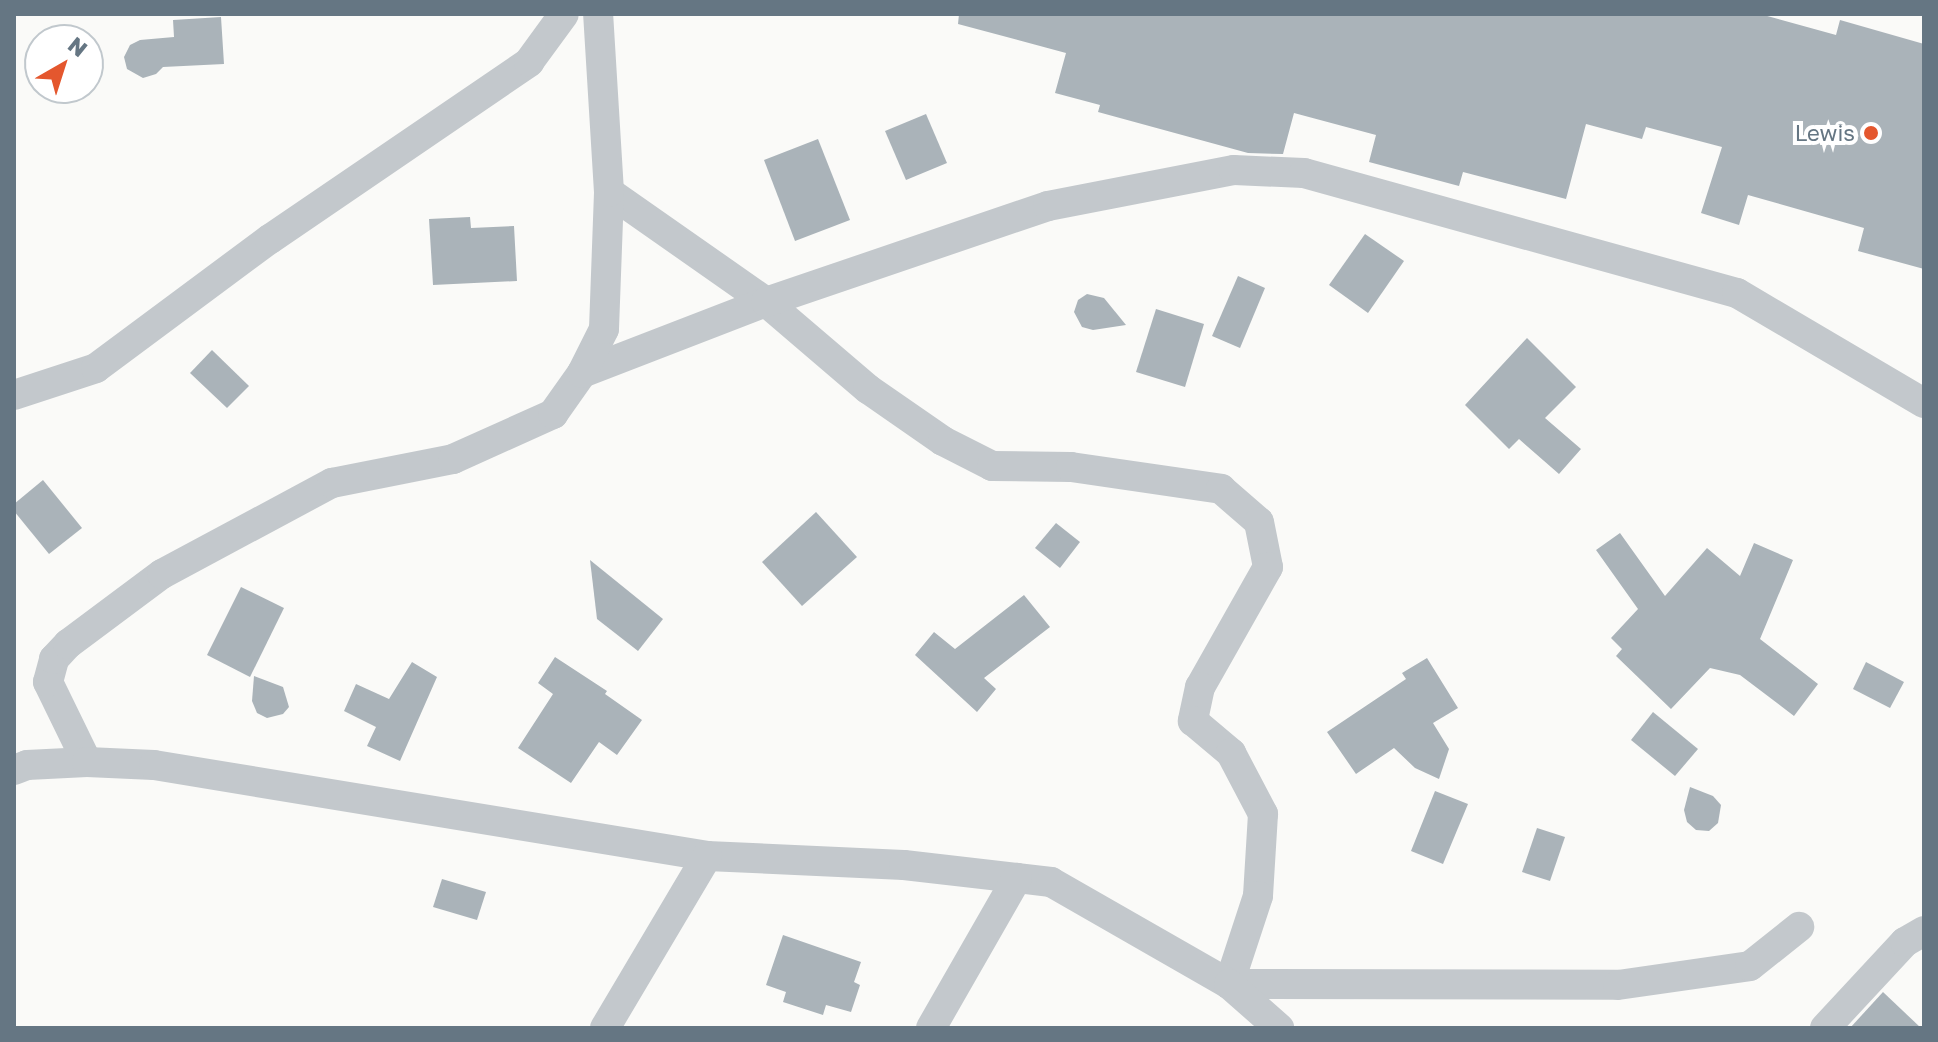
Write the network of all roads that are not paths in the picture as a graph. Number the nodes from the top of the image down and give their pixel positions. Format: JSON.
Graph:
{"nodes":[{"id":1,"x":564,"y":14,"type":"edge"},
{"id":2,"x":598,"y":14,"type":"edge"},
{"id":3,"x":609,"y":192,"type":"junction"},
{"id":4,"x":766,"y":302,"type":"junction"},
{"id":5,"x":582,"y":373,"type":"junction"},
{"id":6,"x":14,"y":395,"type":"edge"},
{"id":7,"x":1924,"y":403,"type":"edge"},
{"id":8,"x":87,"y":762,"type":"junction"},
{"id":9,"x":14,"y":770,"type":"edge"},
{"id":10,"x":707,"y":856,"type":"junction"},
{"id":11,"x":1017,"y":878,"type":"junction"},
{"id":12,"x":1799,"y":927,"type":"dead end"},
{"id":13,"x":1924,"y":931,"type":"edge"},
{"id":14,"x":1229,"y":984,"type":"junction"},
{"id":15,"x":605,"y":1028,"type":"edge"},
{"id":16,"x":931,"y":1028,"type":"edge"},
{"id":17,"x":1279,"y":1028,"type":"edge"},
{"id":18,"x":1825,"y":1028,"type":"edge"}],
"edges":[{"from":1,"to":6,"type":"street"},
{"from":2,"to":3,"type":"street"},
{"from":3,"to":4,"type":"street"},
{"from":3,"to":5,"type":"street"},
{"from":4,"to":5,"type":"street"},
{"from":4,"to":7,"type":"street"},
{"from":4,"to":14,"type":"street"},
{"from":5,"to":8,"type":"street"},
{"from":8,"to":9,"type":"street"},
{"from":8,"to":10,"type":"street"},
{"from":10,"to":11,"type":"street"},
{"from":10,"to":15,"type":"street"},
{"from":11,"to":14,"type":"street"},
{"from":11,"to":16,"type":"street"},
{"from":12,"to":14,"type":"street"},
{"from":13,"to":18,"type":"street"},
{"from":14,"to":17,"type":"street"}]}
